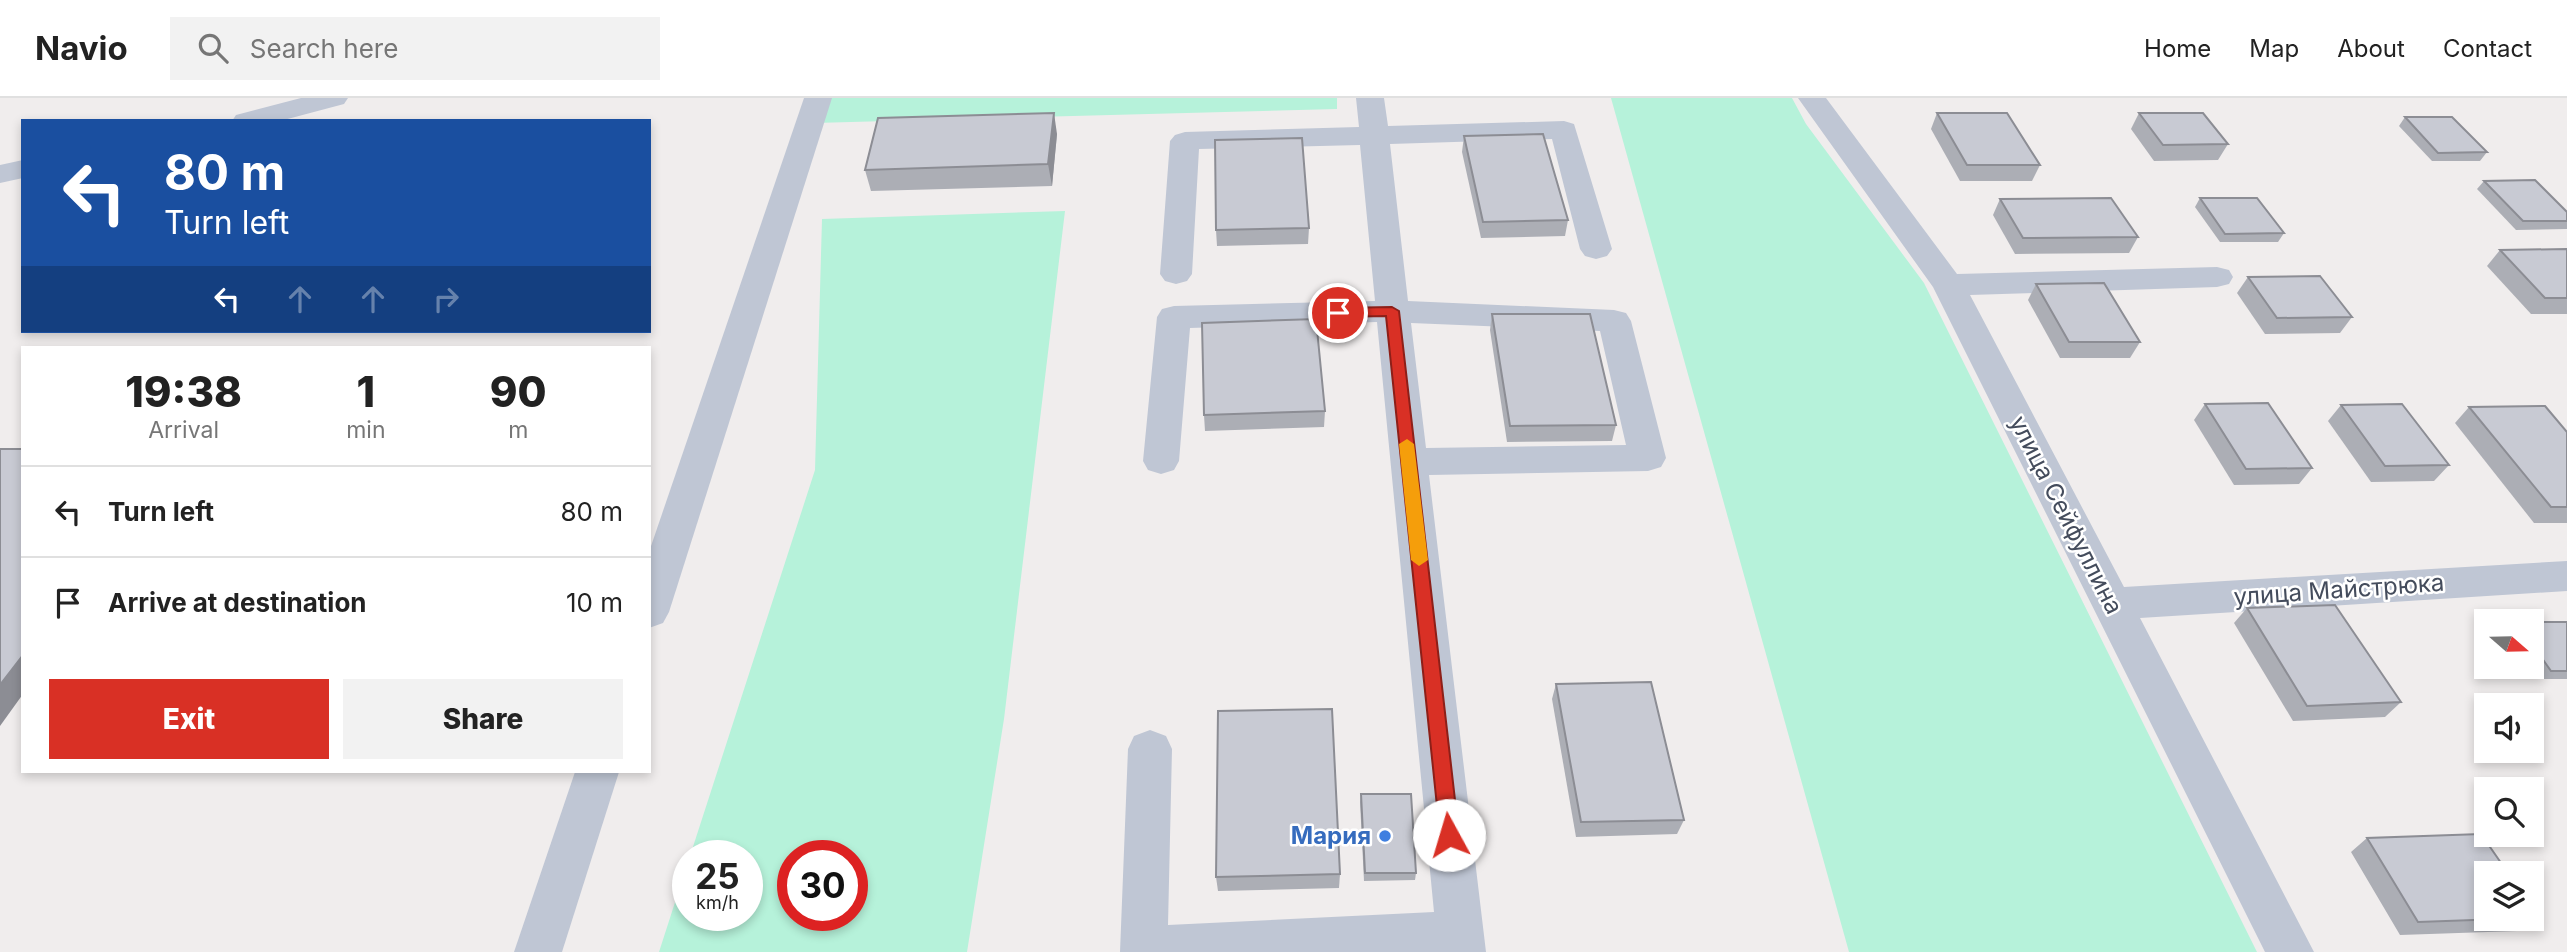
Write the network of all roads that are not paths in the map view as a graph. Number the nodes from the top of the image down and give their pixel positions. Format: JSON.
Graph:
{"nodes":[{"id":1,"x":334,"y":98,"type":"edge"},
{"id":2,"x":818,"y":98,"type":"edge"},
{"id":3,"x":1370,"y":98,"type":"edge"},
{"id":4,"x":1812,"y":98,"type":"edge"},
{"id":5,"x":254,"y":119,"type":"edge"},
{"id":6,"x":1373,"y":136,"type":"junction"},
{"id":7,"x":21,"y":169,"type":"edge"},
{"id":8,"x":0,"y":174,"type":"edge"},
{"id":9,"x":1596,"y":249,"type":"dead end"},
{"id":10,"x":1176,"y":274,"type":"dead end"},
{"id":11,"x":2217,"y":277,"type":"dead end"},
{"id":12,"x":1948,"y":285,"type":"junction"},
{"id":13,"x":1392,"y":311,"type":"junction"},
{"id":14,"x":1161,"y":461,"type":"dead end"},
{"id":15,"x":1409,"y":461,"type":"junction"},
{"id":16,"x":2567,"y":576,"type":"edge"},
{"id":17,"x":2112,"y":604,"type":"junction"},
{"id":18,"x":651,"y":606,"type":"edge"},
{"id":19,"x":1150,"y":749,"type":"dead end"},
{"id":20,"x":597,"y":773,"type":"edge"},
{"id":21,"x":1461,"y":943,"type":"edge"},
{"id":22,"x":538,"y":952,"type":"edge"},
{"id":23,"x":2290,"y":952,"type":"edge"}],
"edges":[{"from":1,"to":5,"type":"street"},
{"from":2,"to":18,"type":"street"},
{"from":3,"to":6,"type":"street"},
{"from":4,"to":12,"type":"street","name":"улица Сейфуллина"},
{"from":6,"to":9,"type":"street"},
{"from":6,"to":10,"type":"street"},
{"from":6,"to":13,"type":"street"},
{"from":7,"to":8,"type":"street"},
{"from":11,"to":12,"type":"street"},
{"from":12,"to":17,"type":"street","name":"улица Сейфуллина"},
{"from":13,"to":14,"type":"street"},
{"from":13,"to":15,"type":"street"},
{"from":13,"to":15,"type":"street"},
{"from":15,"to":21,"type":"street"},
{"from":16,"to":17,"type":"street","name":"улица Майстрюка"},
{"from":17,"to":23,"type":"street","name":"улица Сейфуллина"},
{"from":19,"to":21,"type":"street"},
{"from":20,"to":22,"type":"street"}]}
